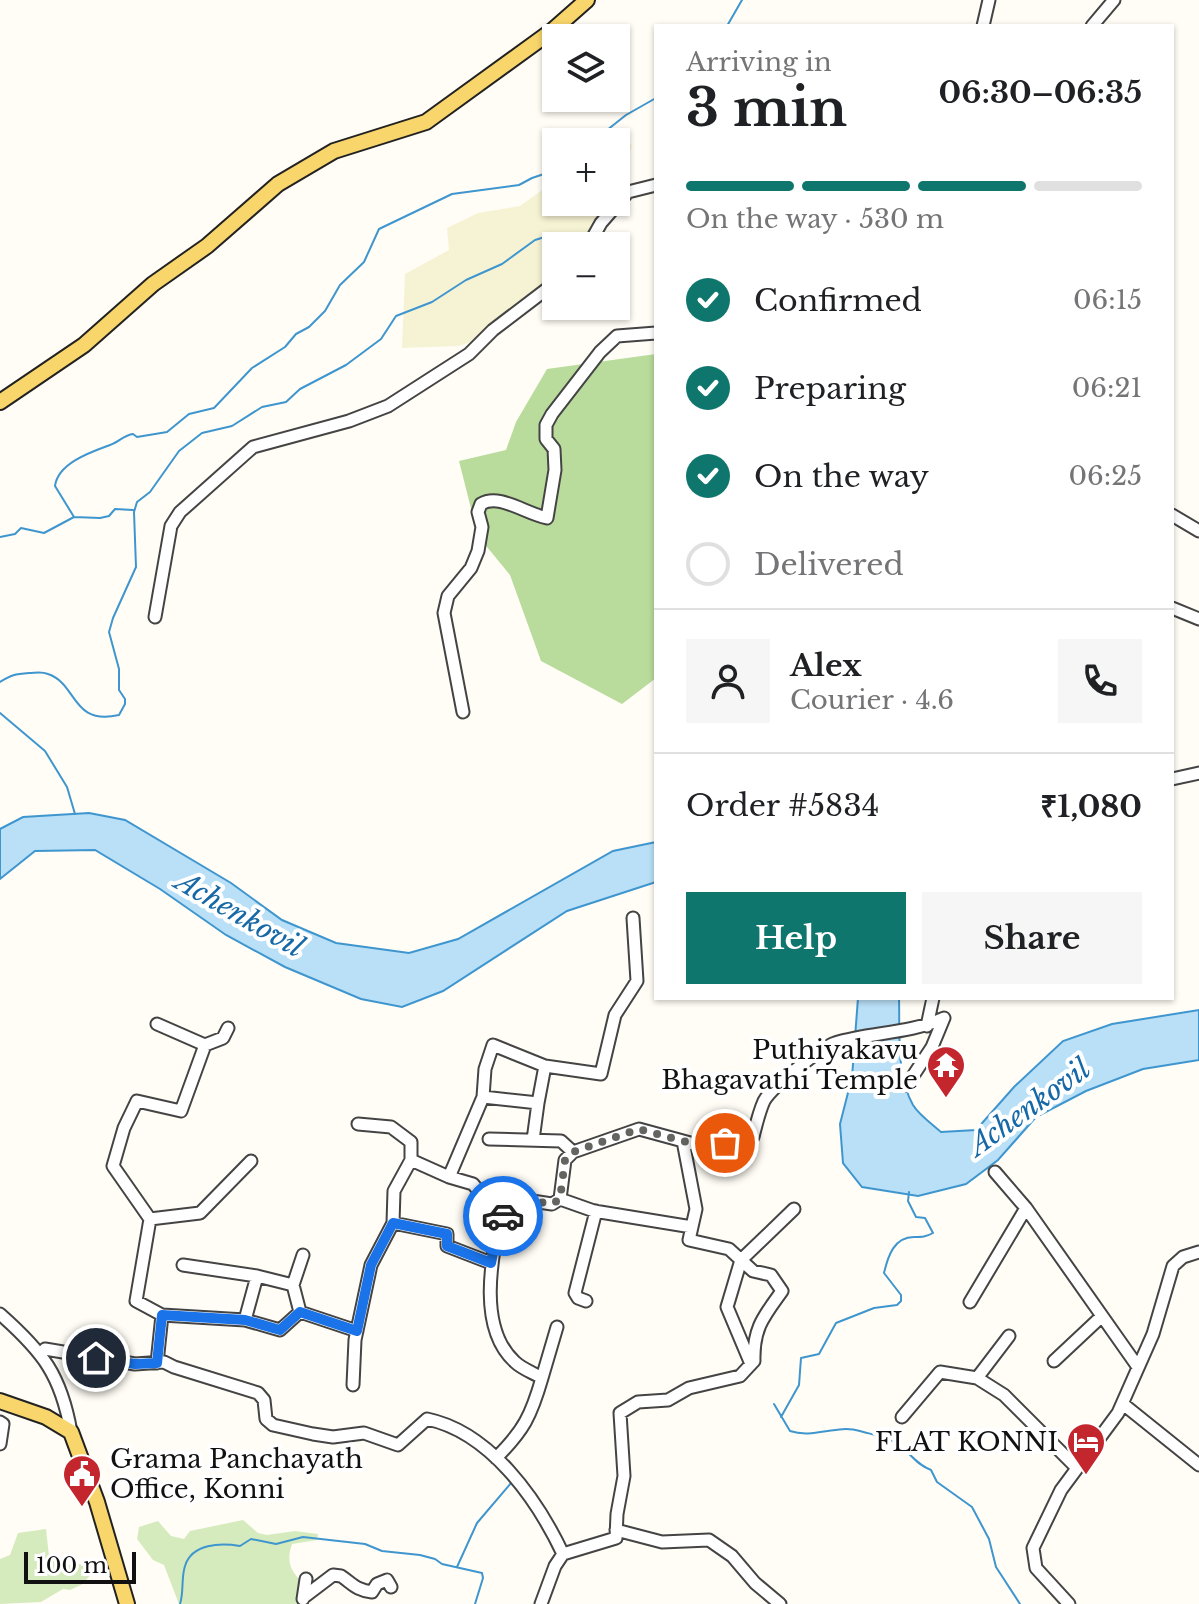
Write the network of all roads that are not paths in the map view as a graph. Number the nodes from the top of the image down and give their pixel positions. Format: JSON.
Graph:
{"nodes":[{"id":1,"x":587,"y":0,"type":"edge"},
{"id":2,"x":989,"y":0,"type":"edge"},
{"id":3,"x":1114,"y":0,"type":"edge"},
{"id":4,"x":983,"y":24,"type":"edge"},
{"id":5,"x":1094,"y":24,"type":"edge"},
{"id":6,"x":654,"y":186,"type":"edge"},
{"id":7,"x":596,"y":232,"type":"edge"},
{"id":8,"x":542,"y":293,"type":"edge"},
{"id":9,"x":654,"y":333,"type":"edge"},
{"id":10,"x":0,"y":402,"type":"edge"},
{"id":11,"x":1174,"y":516,"type":"edge"},
{"id":12,"x":1198,"y":527,"type":"edge"},
{"id":13,"x":1174,"y":609,"type":"edge"},
{"id":14,"x":155,"y":617,"type":"dead end"},
{"id":15,"x":1199,"y":619,"type":"edge"},
{"id":16,"x":463,"y":712,"type":"dead end"},
{"id":17,"x":1199,"y":773,"type":"edge"},
{"id":18,"x":1174,"y":779,"type":"edge"},
{"id":19,"x":633,"y":918,"type":"dead end"},
{"id":20,"x":933,"y":1000,"type":"edge"},
{"id":21,"x":157,"y":1024,"type":"dead end"},
{"id":22,"x":927,"y":1026,"type":"junction"},
{"id":23,"x":228,"y":1028,"type":"dead end"},
{"id":24,"x":205,"y":1045,"type":"junction"},
{"id":25,"x":545,"y":1066,"type":"junction"},
{"id":26,"x":907,"y":1085,"type":"dead end"},
{"id":27,"x":483,"y":1097,"type":"junction"},
{"id":28,"x":538,"y":1103,"type":"junction"},
{"id":29,"x":358,"y":1124,"type":"dead end"},
{"id":30,"x":489,"y":1139,"type":"dead end"},
{"id":31,"x":533,"y":1140,"type":"junction"},
{"id":32,"x":683,"y":1141,"type":"junction"},
{"id":33,"x":573,"y":1152,"type":"junction"},
{"id":34,"x":411,"y":1160,"type":"junction"},
{"id":35,"x":251,"y":1161,"type":"dead end"},
{"id":36,"x":995,"y":1172,"type":"dead end"},
{"id":37,"x":449,"y":1177,"type":"junction"},
{"id":38,"x":560,"y":1199,"type":"junction"},
{"id":39,"x":1026,"y":1208,"type":"junction"},
{"id":40,"x":794,"y":1209,"type":"dead end"},
{"id":41,"x":596,"y":1211,"type":"junction"},
{"id":42,"x":500,"y":1217,"type":"junction"},
{"id":43,"x":150,"y":1219,"type":"junction"},
{"id":44,"x":393,"y":1223,"type":"junction"},
{"id":45,"x":692,"y":1227,"type":"junction"},
{"id":46,"x":1199,"y":1252,"type":"edge"},
{"id":47,"x":303,"y":1255,"type":"dead end"},
{"id":48,"x":741,"y":1260,"type":"junction"},
{"id":49,"x":491,"y":1263,"type":"junction"},
{"id":50,"x":183,"y":1265,"type":"dead end"},
{"id":51,"x":257,"y":1276,"type":"junction"},
{"id":52,"x":293,"y":1285,"type":"junction"},
{"id":53,"x":586,"y":1301,"type":"dead end"},
{"id":54,"x":970,"y":1302,"type":"dead end"},
{"id":55,"x":300,"y":1312,"type":"junction"},
{"id":56,"x":0,"y":1314,"type":"edge"},
{"id":57,"x":162,"y":1315,"type":"junction"},
{"id":58,"x":1102,"y":1316,"type":"junction"},
{"id":59,"x":245,"y":1320,"type":"junction"},
{"id":60,"x":557,"y":1327,"type":"dead end"},
{"id":61,"x":357,"y":1331,"type":"junction"},
{"id":62,"x":1009,"y":1336,"type":"dead end"},
{"id":63,"x":45,"y":1349,"type":"dead end"},
{"id":64,"x":1054,"y":1361,"type":"dead end"},
{"id":65,"x":157,"y":1363,"type":"junction"},
{"id":66,"x":752,"y":1364,"type":"junction"},
{"id":67,"x":1138,"y":1367,"type":"junction"},
{"id":68,"x":542,"y":1378,"type":"junction"},
{"id":69,"x":977,"y":1378,"type":"junction"},
{"id":70,"x":353,"y":1385,"type":"dead end"},
{"id":71,"x":0,"y":1401,"type":"edge"},
{"id":72,"x":1123,"y":1404,"type":"junction"},
{"id":73,"x":902,"y":1417,"type":"dead end"},
{"id":74,"x":0,"y":1422,"type":"edge"},
{"id":75,"x":71,"y":1432,"type":"junction"},
{"id":76,"x":0,"y":1444,"type":"edge"},
{"id":77,"x":496,"y":1458,"type":"junction"},
{"id":78,"x":1199,"y":1465,"type":"edge"},
{"id":79,"x":1077,"y":1468,"type":"junction"},
{"id":80,"x":616,"y":1530,"type":"junction"},
{"id":81,"x":563,"y":1554,"type":"junction"},
{"id":82,"x":306,"y":1579,"type":"dead end"},
{"id":83,"x":391,"y":1587,"type":"dead end"},
{"id":84,"x":303,"y":1600,"type":"edge"},
{"id":85,"x":127,"y":1604,"type":"edge"},
{"id":86,"x":541,"y":1604,"type":"edge"},
{"id":87,"x":780,"y":1604,"type":"edge"},
{"id":88,"x":1069,"y":1604,"type":"edge"}],
"edges":[{"from":1,"to":10,"type":"main road"},
{"from":2,"to":4,"type":"street"},
{"from":3,"to":5,"type":"street"},
{"from":6,"to":7,"type":"street"},
{"from":8,"to":14,"type":"street"},
{"from":9,"to":16,"type":"street"},
{"from":11,"to":12,"type":"street"},
{"from":13,"to":15,"type":"street"},
{"from":17,"to":18,"type":"street"},
{"from":19,"to":25,"type":"street"},
{"from":20,"to":22,"type":"street"},
{"from":21,"to":24,"type":"street"},
{"from":22,"to":26,"type":"street"},
{"from":22,"to":32,"type":"street"},
{"from":23,"to":24,"type":"street"},
{"from":24,"to":43,"type":"street"},
{"from":25,"to":27,"type":"street"},
{"from":25,"to":28,"type":"street"},
{"from":27,"to":28,"type":"street"},
{"from":27,"to":37,"type":"street"},
{"from":28,"to":31,"type":"street"},
{"from":29,"to":34,"type":"street"},
{"from":30,"to":31,"type":"street"},
{"from":31,"to":33,"type":"street"},
{"from":32,"to":33,"type":"street"},
{"from":32,"to":45,"type":"street"},
{"from":33,"to":38,"type":"street"},
{"from":34,"to":37,"type":"street"},
{"from":34,"to":44,"type":"street"},
{"from":35,"to":43,"type":"street"},
{"from":36,"to":39,"type":"street"},
{"from":37,"to":42,"type":"street"},
{"from":38,"to":41,"type":"street"},
{"from":38,"to":42,"type":"street"},
{"from":39,"to":54,"type":"street"},
{"from":39,"to":58,"type":"street"},
{"from":40,"to":48,"type":"street"},
{"from":41,"to":45,"type":"street"},
{"from":41,"to":53,"type":"street"},
{"from":42,"to":49,"type":"street"},
{"from":43,"to":57,"type":"street"},
{"from":44,"to":49,"type":"street"},
{"from":44,"to":61,"type":"street"},
{"from":45,"to":48,"type":"street"},
{"from":46,"to":67,"type":"street"},
{"from":47,"to":52,"type":"street"},
{"from":48,"to":66,"type":"street"},
{"from":48,"to":66,"type":"street"},
{"from":49,"to":68,"type":"street"},
{"from":50,"to":51,"type":"street"},
{"from":51,"to":52,"type":"street"},
{"from":51,"to":59,"type":"street"},
{"from":52,"to":55,"type":"street"},
{"from":55,"to":59,"type":"street"},
{"from":55,"to":61,"type":"street"},
{"from":56,"to":75,"type":"street"},
{"from":57,"to":59,"type":"street"},
{"from":57,"to":65,"type":"street"},
{"from":58,"to":64,"type":"street"},
{"from":58,"to":67,"type":"street"},
{"from":60,"to":68,"type":"street"},
{"from":61,"to":70,"type":"street"},
{"from":62,"to":69,"type":"street"},
{"from":63,"to":65,"type":"street"},
{"from":65,"to":77,"type":"street"},
{"from":66,"to":80,"type":"street"},
{"from":67,"to":72,"type":"street"},
{"from":68,"to":77,"type":"street"},
{"from":69,"to":73,"type":"street"},
{"from":69,"to":79,"type":"street"},
{"from":71,"to":75,"type":"main road"},
{"from":72,"to":78,"type":"street"},
{"from":72,"to":79,"type":"street"},
{"from":74,"to":76,"type":"street"},
{"from":75,"to":85,"type":"main road"},
{"from":77,"to":81,"type":"street"},
{"from":79,"to":88,"type":"street"},
{"from":80,"to":81,"type":"street"},
{"from":80,"to":87,"type":"street"},
{"from":81,"to":86,"type":"street"},
{"from":82,"to":84,"type":"street"},
{"from":83,"to":84,"type":"street"}]}
